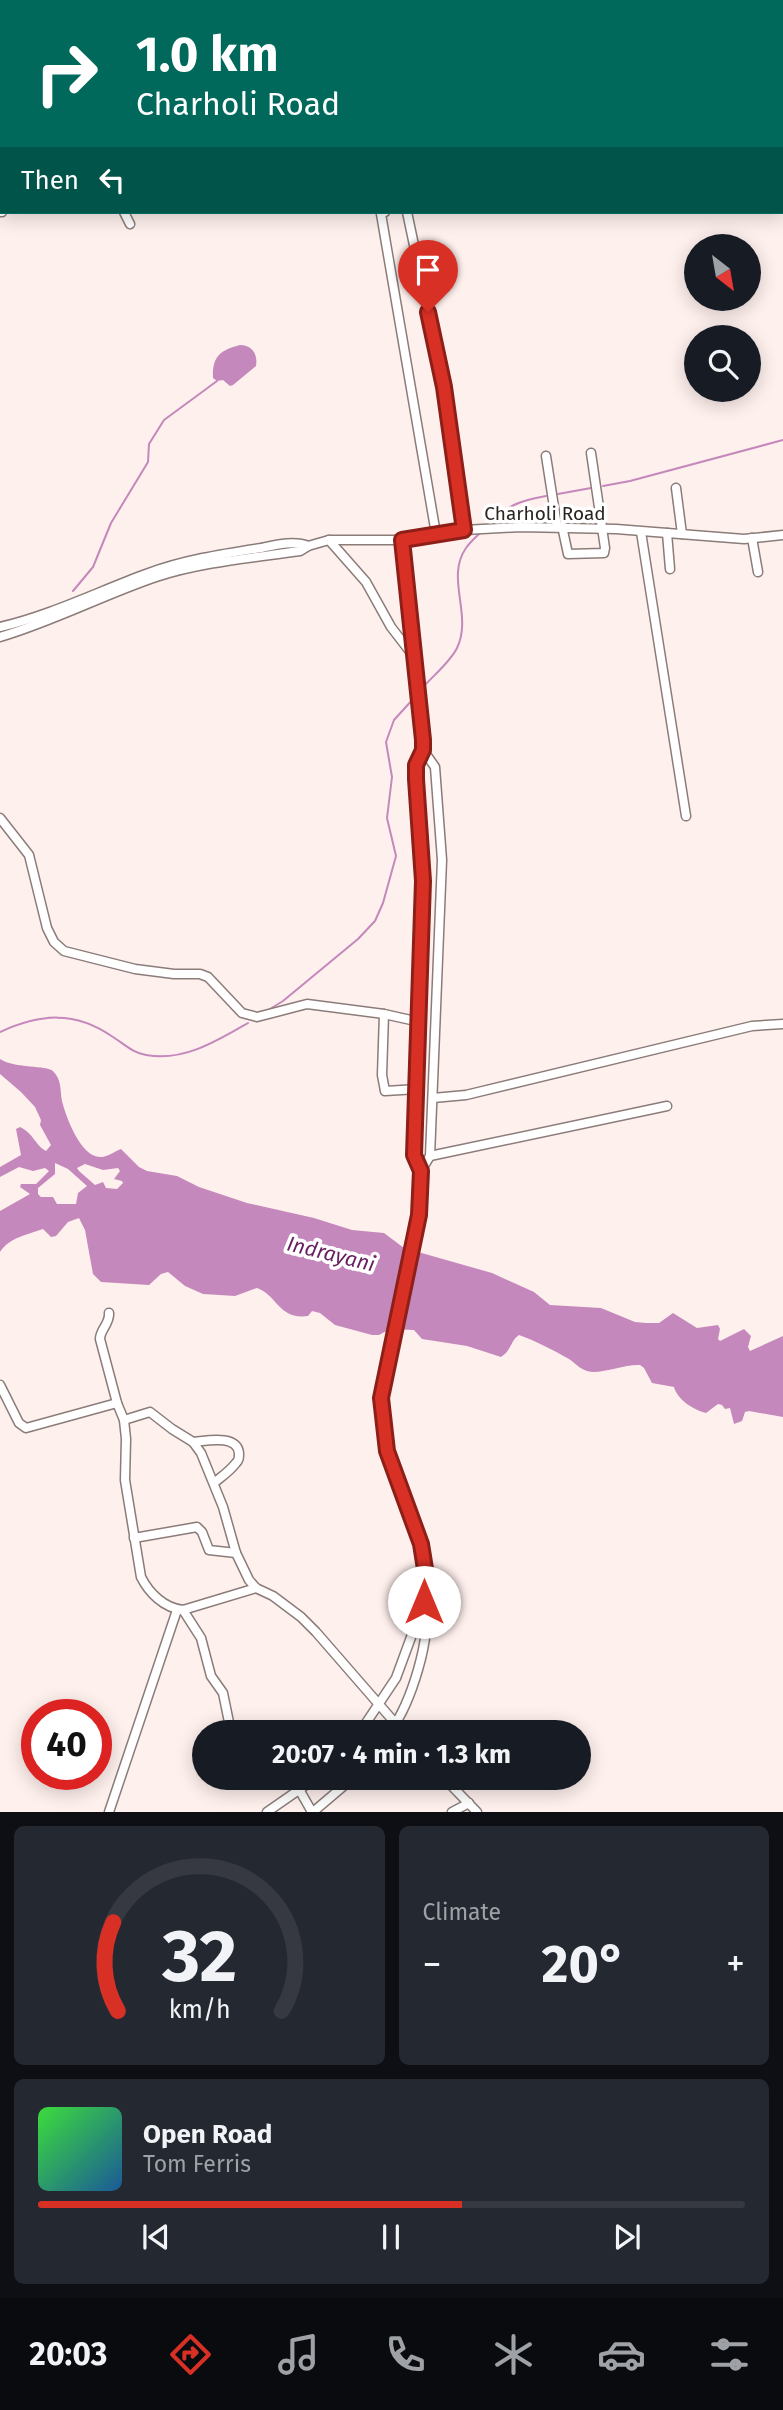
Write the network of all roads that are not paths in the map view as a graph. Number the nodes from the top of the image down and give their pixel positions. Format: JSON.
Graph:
{"nodes":[{"id":1,"x":125,"y":214,"type":"edge"},
{"id":2,"x":382,"y":214,"type":"edge"},
{"id":3,"x":407,"y":214,"type":"edge"},
{"id":4,"x":130,"y":224,"type":"dead end"},
{"id":5,"x":591,"y":453,"type":"dead end"},
{"id":6,"x":546,"y":457,"type":"dead end"},
{"id":7,"x":676,"y":488,"type":"dead end"},
{"id":8,"x":560,"y":526,"type":"junction"},
{"id":9,"x":602,"y":528,"type":"junction"},
{"id":10,"x":464,"y":530,"type":"junction"},
{"id":11,"x":640,"y":532,"type":"junction"},
{"id":12,"x":667,"y":533,"type":"junction"},
{"id":13,"x":436,"y":534,"type":"junction"},
{"id":14,"x":682,"y":534,"type":"junction"},
{"id":15,"x":783,"y":535,"type":"edge"},
{"id":16,"x":752,"y":538,"type":"junction"},
{"id":17,"x":329,"y":540,"type":"junction"},
{"id":18,"x":402,"y":540,"type":"junction"},
{"id":19,"x":670,"y":569,"type":"dead end"},
{"id":20,"x":758,"y":572,"type":"dead end"},
{"id":21,"x":109,"y":592,"type":"junction"},
{"id":22,"x":0,"y":627,"type":"edge"},
{"id":23,"x":0,"y":637,"type":"edge"},
{"id":24,"x":415,"y":658,"type":"junction"},
{"id":25,"x":423,"y":750,"type":"junction"},
{"id":26,"x":686,"y":816,"type":"dead end"},
{"id":27,"x":0,"y":818,"type":"edge"},
{"id":28,"x":384,"y":1014,"type":"junction"},
{"id":29,"x":420,"y":1022,"type":"junction"},
{"id":30,"x":783,"y":1024,"type":"edge"},
{"id":31,"x":418,"y":1089,"type":"junction"},
{"id":32,"x":433,"y":1098,"type":"junction"},
{"id":33,"x":667,"y":1106,"type":"dead end"},
{"id":34,"x":430,"y":1156,"type":"junction"},
{"id":35,"x":421,"y":1171,"type":"junction"},
{"id":36,"x":109,"y":1313,"type":"dead end"},
{"id":37,"x":0,"y":1385,"type":"edge"},
{"id":38,"x":117,"y":1403,"type":"junction"},
{"id":39,"x":124,"y":1420,"type":"junction"},
{"id":40,"x":193,"y":1442,"type":"junction"},
{"id":41,"x":214,"y":1483,"type":"junction"},
{"id":42,"x":134,"y":1538,"type":"junction"},
{"id":43,"x":236,"y":1553,"type":"junction"},
{"id":44,"x":256,"y":1588,"type":"junction"},
{"id":45,"x":424,"y":1602,"type":"junction"},
{"id":46,"x":180,"y":1610,"type":"junction"},
{"id":47,"x":380,"y":1706,"type":"junction"},
{"id":48,"x":229,"y":1720,"type":"edge"},
{"id":49,"x":369,"y":1720,"type":"edge"},
{"id":50,"x":388,"y":1720,"type":"edge"},
{"id":51,"x":397,"y":1720,"type":"edge"},
{"id":52,"x":339,"y":1790,"type":"edge"},
{"id":53,"x":456,"y":1790,"type":"edge"},
{"id":54,"x":300,"y":1791,"type":"joint"},
{"id":55,"x":469,"y":1803,"type":"junction"},
{"id":56,"x":109,"y":1811,"type":"edge"},
{"id":57,"x":267,"y":1811,"type":"edge"},
{"id":58,"x":313,"y":1811,"type":"edge"},
{"id":59,"x":452,"y":1811,"type":"edge"},
{"id":60,"x":477,"y":1811,"type":"edge"}],
"edges":[{"from":1,"to":4,"type":"street"},
{"from":2,"to":13,"type":"street"},
{"from":3,"to":10,"type":"street"},
{"from":5,"to":9,"type":"street"},
{"from":6,"to":8,"type":"street"},
{"from":7,"to":14,"type":"street"},
{"from":8,"to":9,"type":"street","name":"Charholi Road"},
{"from":8,"to":9,"type":"street"},
{"from":8,"to":10,"type":"street","name":"Charholi Road"},
{"from":9,"to":11,"type":"street","name":"Charholi Road"},
{"from":10,"to":13,"type":"street","name":"Charholi Road"},
{"from":11,"to":12,"type":"street","name":"Charholi Road"},
{"from":11,"to":26,"type":"street"},
{"from":12,"to":14,"type":"street","name":"Charholi Road"},
{"from":12,"to":19,"type":"street"},
{"from":13,"to":18,"type":"street","name":"Charholi Road"},
{"from":14,"to":16,"type":"street","name":"Charholi Road"},
{"from":15,"to":16,"type":"street","name":"Charholi Road"},
{"from":16,"to":20,"type":"street"},
{"from":17,"to":18,"type":"street","name":"Charholi Road"},
{"from":17,"to":21,"type":"street","name":"Charholi Road"},
{"from":17,"to":24,"type":"street"},
{"from":18,"to":24,"type":"street"},
{"from":21,"to":22,"type":"street","name":"Charholi Road"},
{"from":21,"to":23,"type":"street","name":"Charholi Road"},
{"from":24,"to":25,"type":"street"},
{"from":25,"to":29,"type":"street"},
{"from":25,"to":32,"type":"street"},
{"from":27,"to":28,"type":"street"},
{"from":28,"to":29,"type":"street"},
{"from":28,"to":31,"type":"street"},
{"from":29,"to":31,"type":"street"},
{"from":30,"to":32,"type":"street"},
{"from":31,"to":35,"type":"street"},
{"from":32,"to":34,"type":"street"},
{"from":33,"to":34,"type":"street"},
{"from":34,"to":35,"type":"street"},
{"from":35,"to":45,"type":"street"},
{"from":36,"to":38,"type":"street"},
{"from":37,"to":38,"type":"street"},
{"from":38,"to":39,"type":"street"},
{"from":39,"to":40,"type":"street"},
{"from":39,"to":42,"type":"street"},
{"from":40,"to":41,"type":"street"},
{"from":40,"to":41,"type":"street"},
{"from":41,"to":43,"type":"street"},
{"from":42,"to":43,"type":"street"},
{"from":42,"to":46,"type":"street"},
{"from":43,"to":44,"type":"street"},
{"from":44,"to":46,"type":"street"},
{"from":44,"to":47,"type":"street"},
{"from":45,"to":47,"type":"street"},
{"from":45,"to":51,"type":"street"},
{"from":46,"to":48,"type":"street"},
{"from":46,"to":56,"type":"street"},
{"from":47,"to":49,"type":"street"},
{"from":47,"to":50,"type":"street"},
{"from":52,"to":58,"type":"street"},
{"from":53,"to":55,"type":"street"},
{"from":54,"to":57,"type":"street"},
{"from":54,"to":58,"type":"street"},
{"from":55,"to":59,"type":"street"},
{"from":55,"to":60,"type":"street"}]}
